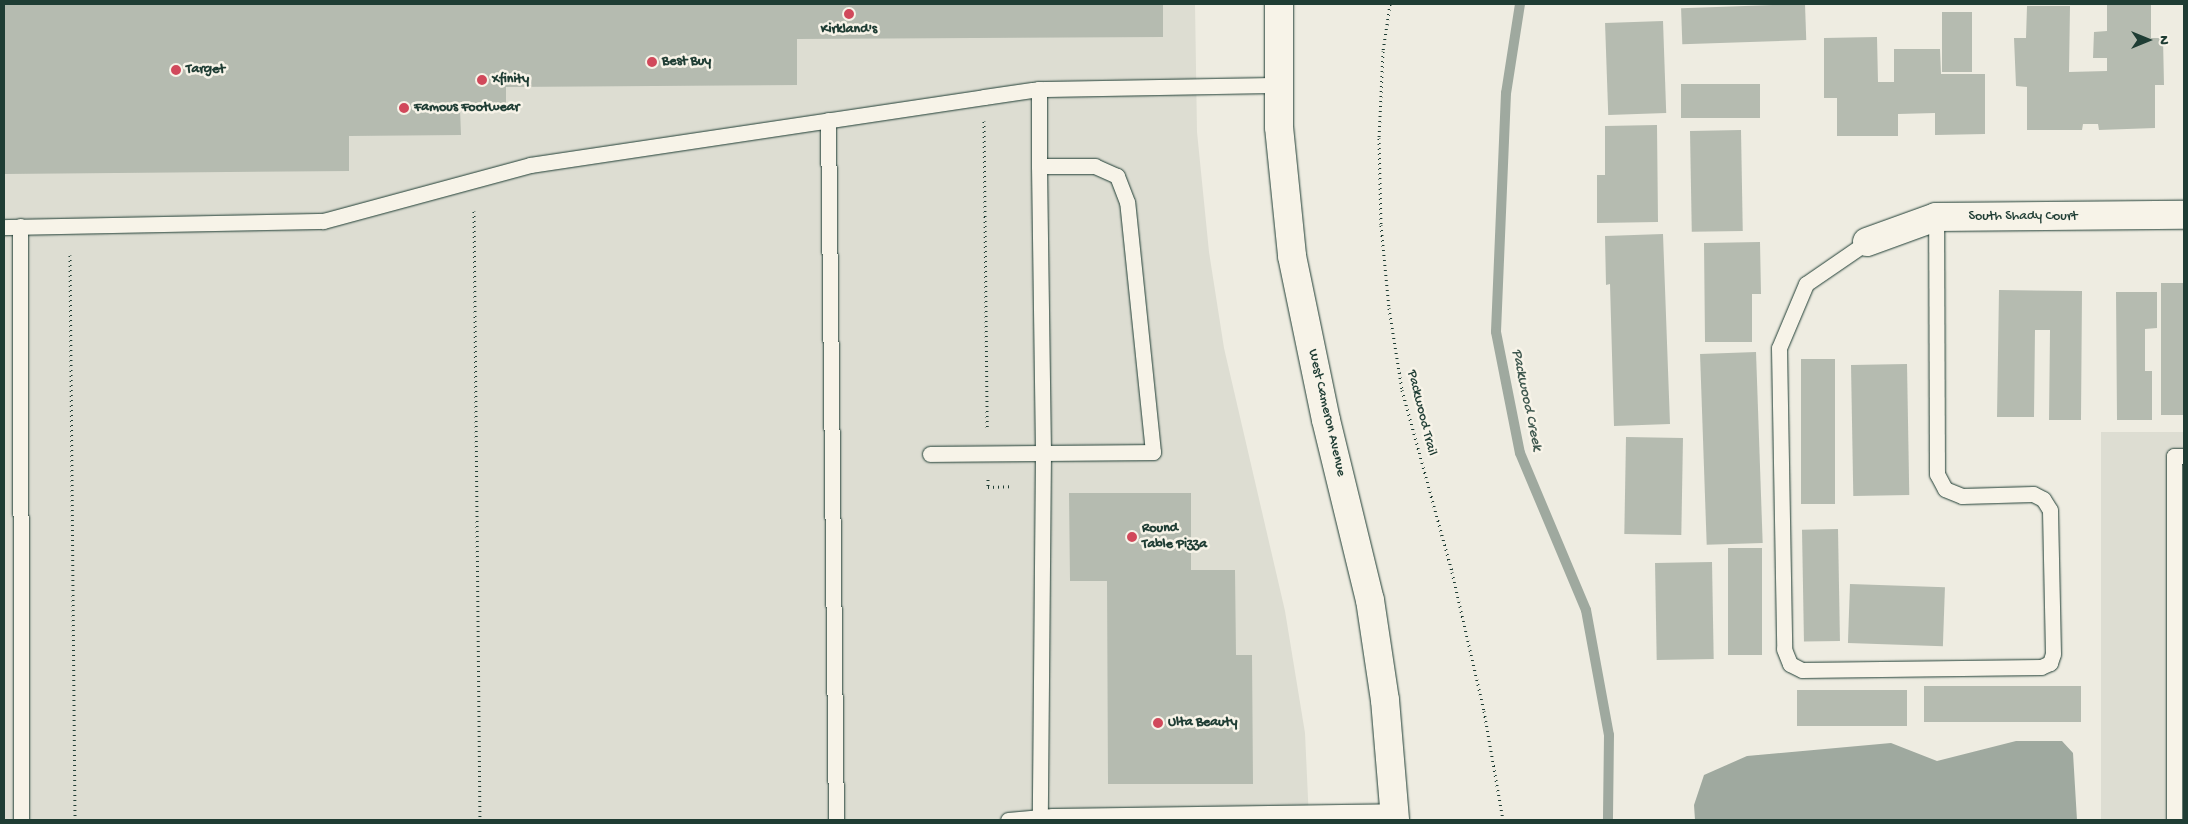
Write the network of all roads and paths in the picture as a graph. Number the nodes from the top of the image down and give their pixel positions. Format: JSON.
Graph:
{"nodes":[{"id":1,"x":1279,"y":4,"type":"edge"},
{"id":2,"x":1390,"y":4,"type":"edge"},
{"id":3,"x":1279,"y":85,"type":"junction"},
{"id":4,"x":1039,"y":89,"type":"junction"},
{"id":5,"x":828,"y":120,"type":"junction"},
{"id":6,"x":984,"y":121,"type":"dead end"},
{"id":7,"x":1039,"y":166,"type":"junction"},
{"id":8,"x":474,"y":211,"type":"dead end"},
{"id":9,"x":2184,"y":215,"type":"edge"},
{"id":10,"x":1936,"y":217,"type":"junction"},
{"id":11,"x":4,"y":226,"type":"edge"},
{"id":12,"x":20,"y":226,"type":"junction"},
{"id":13,"x":1867,"y":242,"type":"joint"},
{"id":14,"x":70,"y":255,"type":"dead end"},
{"id":15,"x":1043,"y":452,"type":"junction"},
{"id":16,"x":988,"y":453,"type":"junction"},
{"id":17,"x":930,"y":454,"type":"dead end"},
{"id":18,"x":2184,"y":456,"type":"edge"},
{"id":19,"x":1011,"y":486,"type":"dead end"},
{"id":20,"x":1395,"y":816,"type":"edge"},
{"id":21,"x":1040,"y":818,"type":"edge"},
{"id":22,"x":20,"y":820,"type":"edge"},
{"id":23,"x":75,"y":820,"type":"edge"},
{"id":24,"x":480,"y":820,"type":"edge"},
{"id":25,"x":836,"y":820,"type":"edge"},
{"id":26,"x":1008,"y":820,"type":"edge"},
{"id":27,"x":1503,"y":820,"type":"edge"},
{"id":28,"x":2174,"y":820,"type":"edge"}],
"edges":[{"from":1,"to":3,"type":"street","name":"West Cameron Avenue"},
{"from":2,"to":27,"type":"path","name":"Packwood Trail"},
{"from":3,"to":4,"type":"lane"},
{"from":3,"to":20,"type":"street","name":"West Cameron Avenue"},
{"from":4,"to":5,"type":"lane"},
{"from":4,"to":7,"type":"lane"},
{"from":5,"to":12,"type":"lane"},
{"from":5,"to":25,"type":"lane"},
{"from":6,"to":16,"type":"path"},
{"from":7,"to":15,"type":"lane"},
{"from":7,"to":15,"type":"lane"},
{"from":8,"to":24,"type":"path"},
{"from":9,"to":10,"type":"street","name":"South Shady Court"},
{"from":10,"to":13,"type":"street","name":"South Shady Court"},
{"from":10,"to":13,"type":"lane"},
{"from":11,"to":12,"type":"lane"},
{"from":12,"to":22,"type":"lane"},
{"from":14,"to":23,"type":"path"},
{"from":15,"to":16,"type":"lane"},
{"from":15,"to":21,"type":"lane"},
{"from":16,"to":17,"type":"lane"},
{"from":16,"to":19,"type":"path"},
{"from":18,"to":28,"type":"lane"},
{"from":20,"to":21,"type":"lane"},
{"from":21,"to":26,"type":"lane"}]}
